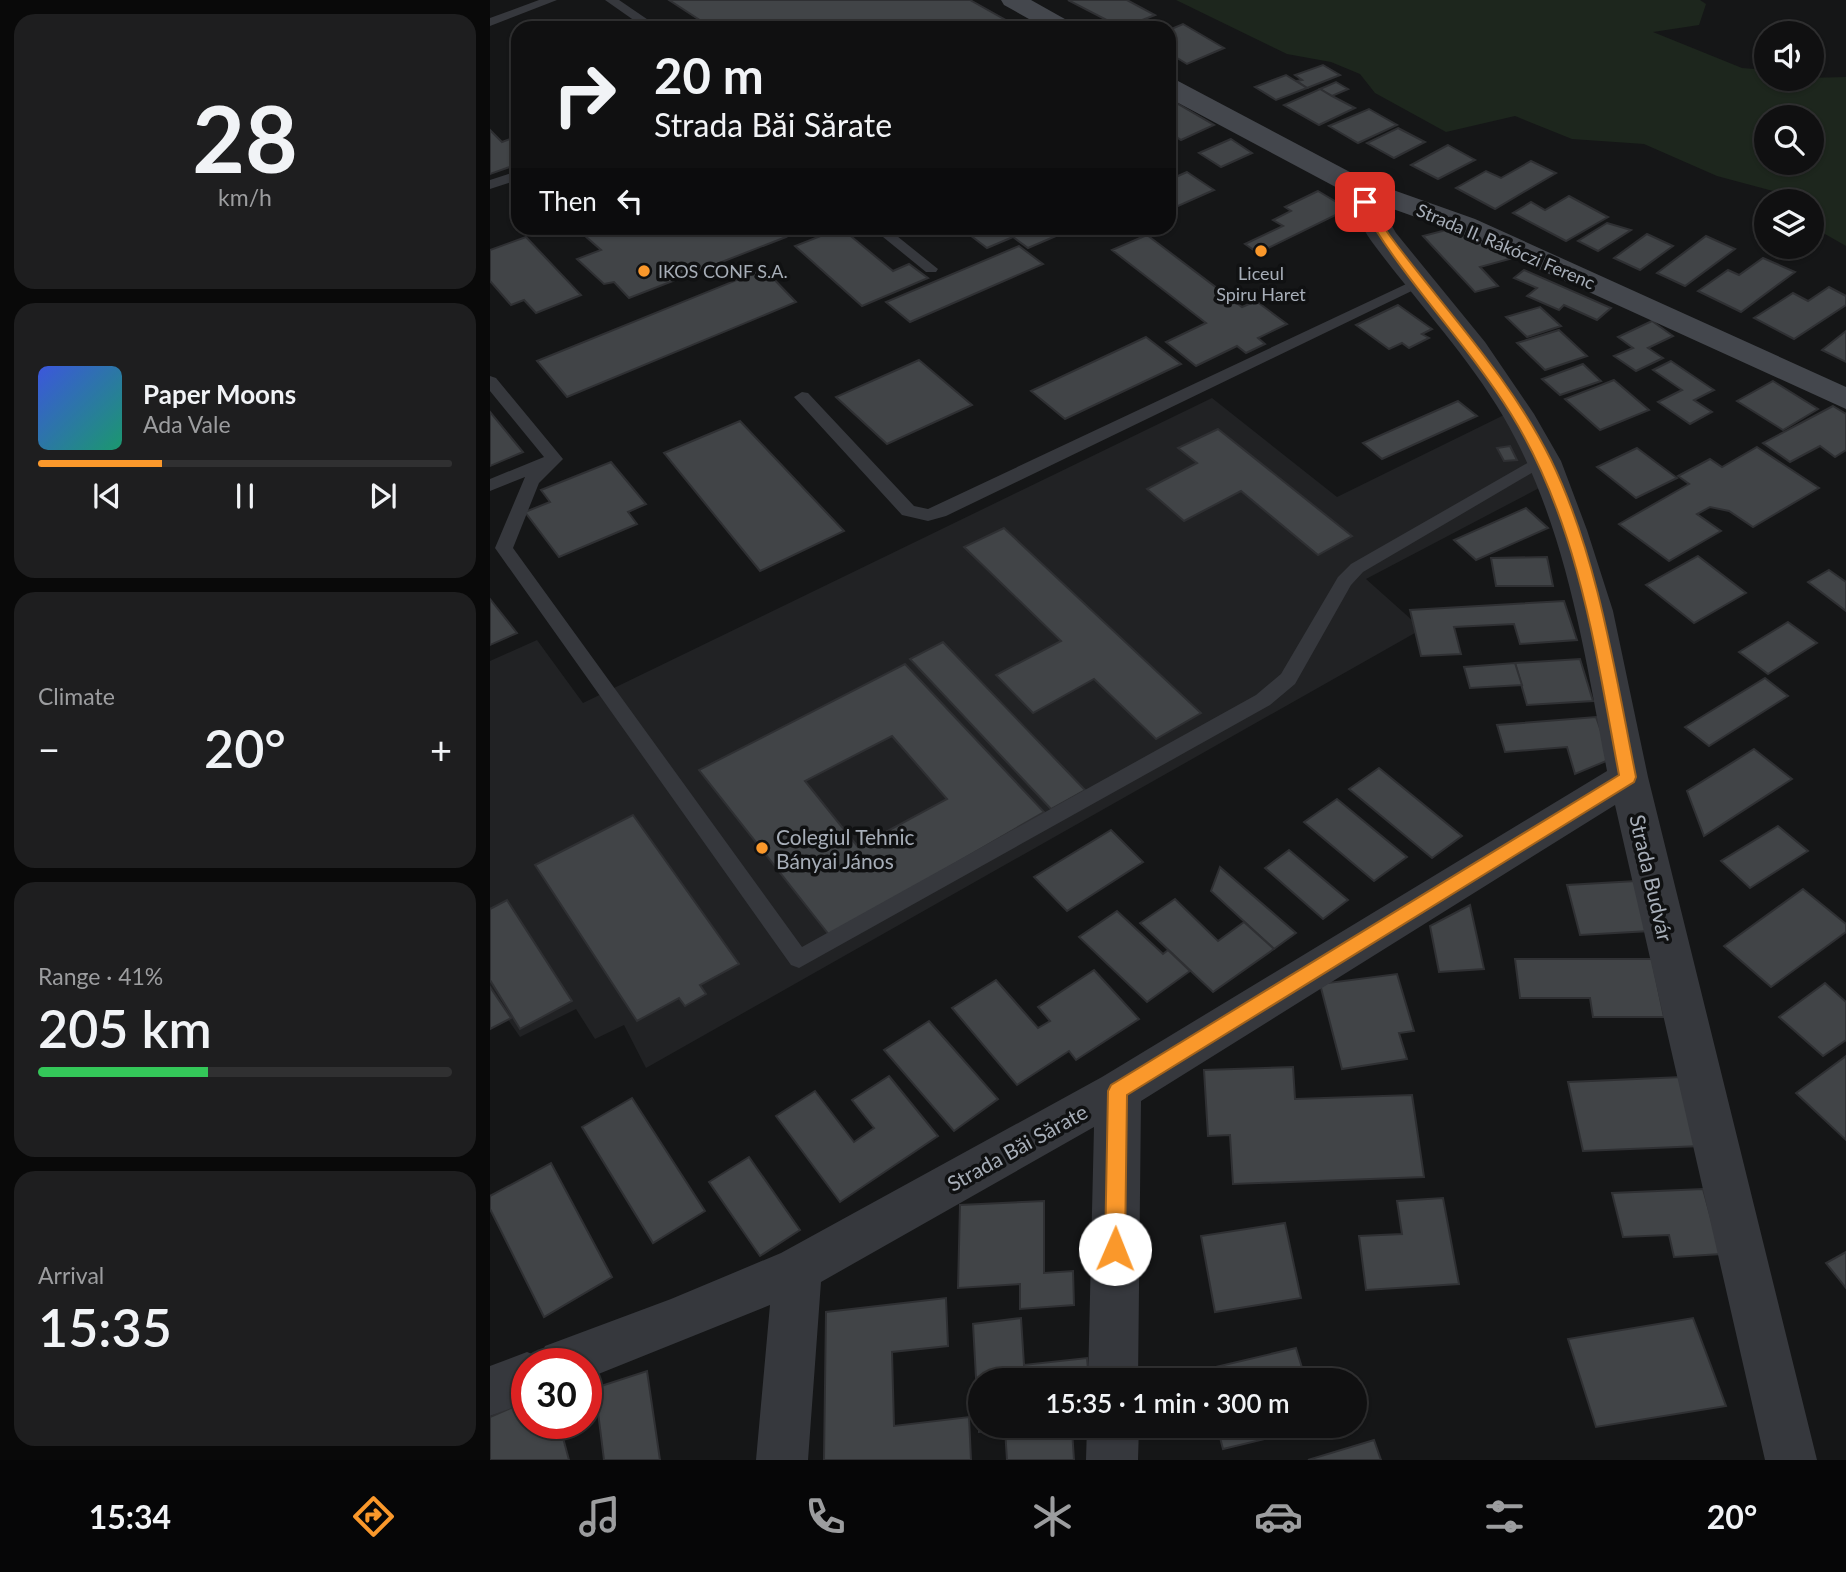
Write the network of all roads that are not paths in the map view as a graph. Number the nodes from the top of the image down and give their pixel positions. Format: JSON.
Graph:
{"nodes":[{"id":1,"x":551,"y":0,"type":"edge"},
{"id":2,"x":611,"y":0,"type":"edge"},
{"id":3,"x":1013,"y":0,"type":"edge"},
{"id":4,"x":643,"y":21,"type":"edge"},
{"id":5,"x":1050,"y":21,"type":"edge"},
{"id":6,"x":490,"y":22,"type":"edge"},
{"id":7,"x":1176,"y":91,"type":"edge"},
{"id":8,"x":511,"y":179,"type":"edge"},
{"id":9,"x":490,"y":185,"type":"edge"},
{"id":10,"x":1355,"y":186,"type":"junction"},
{"id":11,"x":888,"y":235,"type":"edge"},
{"id":12,"x":931,"y":269,"type":"dead end"},
{"id":13,"x":1419,"y":282,"type":"junction"},
{"id":14,"x":490,"y":381,"type":"edge"},
{"id":15,"x":802,"y":397,"type":"dead end"},
{"id":16,"x":1846,"y":399,"type":"edge"},
{"id":17,"x":555,"y":458,"type":"junction"},
{"id":18,"x":1544,"y":461,"type":"junction"},
{"id":19,"x":490,"y":485,"type":"edge"},
{"id":20,"x":1628,"y":777,"type":"junction"},
{"id":21,"x":1118,"y":1091,"type":"junction"},
{"id":22,"x":798,"y":1269,"type":"junction"},
{"id":23,"x":602,"y":1348,"type":"edge"},
{"id":24,"x":1113,"y":1368,"type":"edge"},
{"id":25,"x":511,"y":1383,"type":"edge"},
{"id":26,"x":490,"y":1391,"type":"edge"},
{"id":27,"x":1113,"y":1438,"type":"edge"},
{"id":28,"x":782,"y":1460,"type":"edge"},
{"id":29,"x":1112,"y":1460,"type":"edge"},
{"id":30,"x":1791,"y":1460,"type":"edge"}],
"edges":[{"from":1,"to":6,"type":"lane"},
{"from":2,"to":4,"type":"lane"},
{"from":3,"to":5,"type":"main road"},
{"from":7,"to":10,"type":"main road","name":"Strada II. Rákóczi Ferenc"},
{"from":8,"to":9,"type":"lane"},
{"from":10,"to":13,"type":"street","name":"Strada Budvár"},
{"from":10,"to":16,"type":"main road","name":"Strada II. Rákóczi Ferenc"},
{"from":11,"to":12,"type":"lane"},
{"from":13,"to":15,"type":"lane"},
{"from":13,"to":18,"type":"street","name":"Strada Budvár"},
{"from":14,"to":17,"type":"lane"},
{"from":17,"to":18,"type":"lane"},
{"from":17,"to":19,"type":"lane"},
{"from":18,"to":20,"type":"street","name":"Strada Budvár"},
{"from":20,"to":21,"type":"street","name":"Strada Băi Sărate"},
{"from":20,"to":30,"type":"street","name":"Strada Budvár"},
{"from":21,"to":22,"type":"street","name":"Strada Băi Sărate"},
{"from":21,"to":24,"type":"street"},
{"from":22,"to":23,"type":"street","name":"Strada Băi Sărate"},
{"from":22,"to":28,"type":"street"},
{"from":25,"to":26,"type":"street"},
{"from":27,"to":29,"type":"street"}]}
